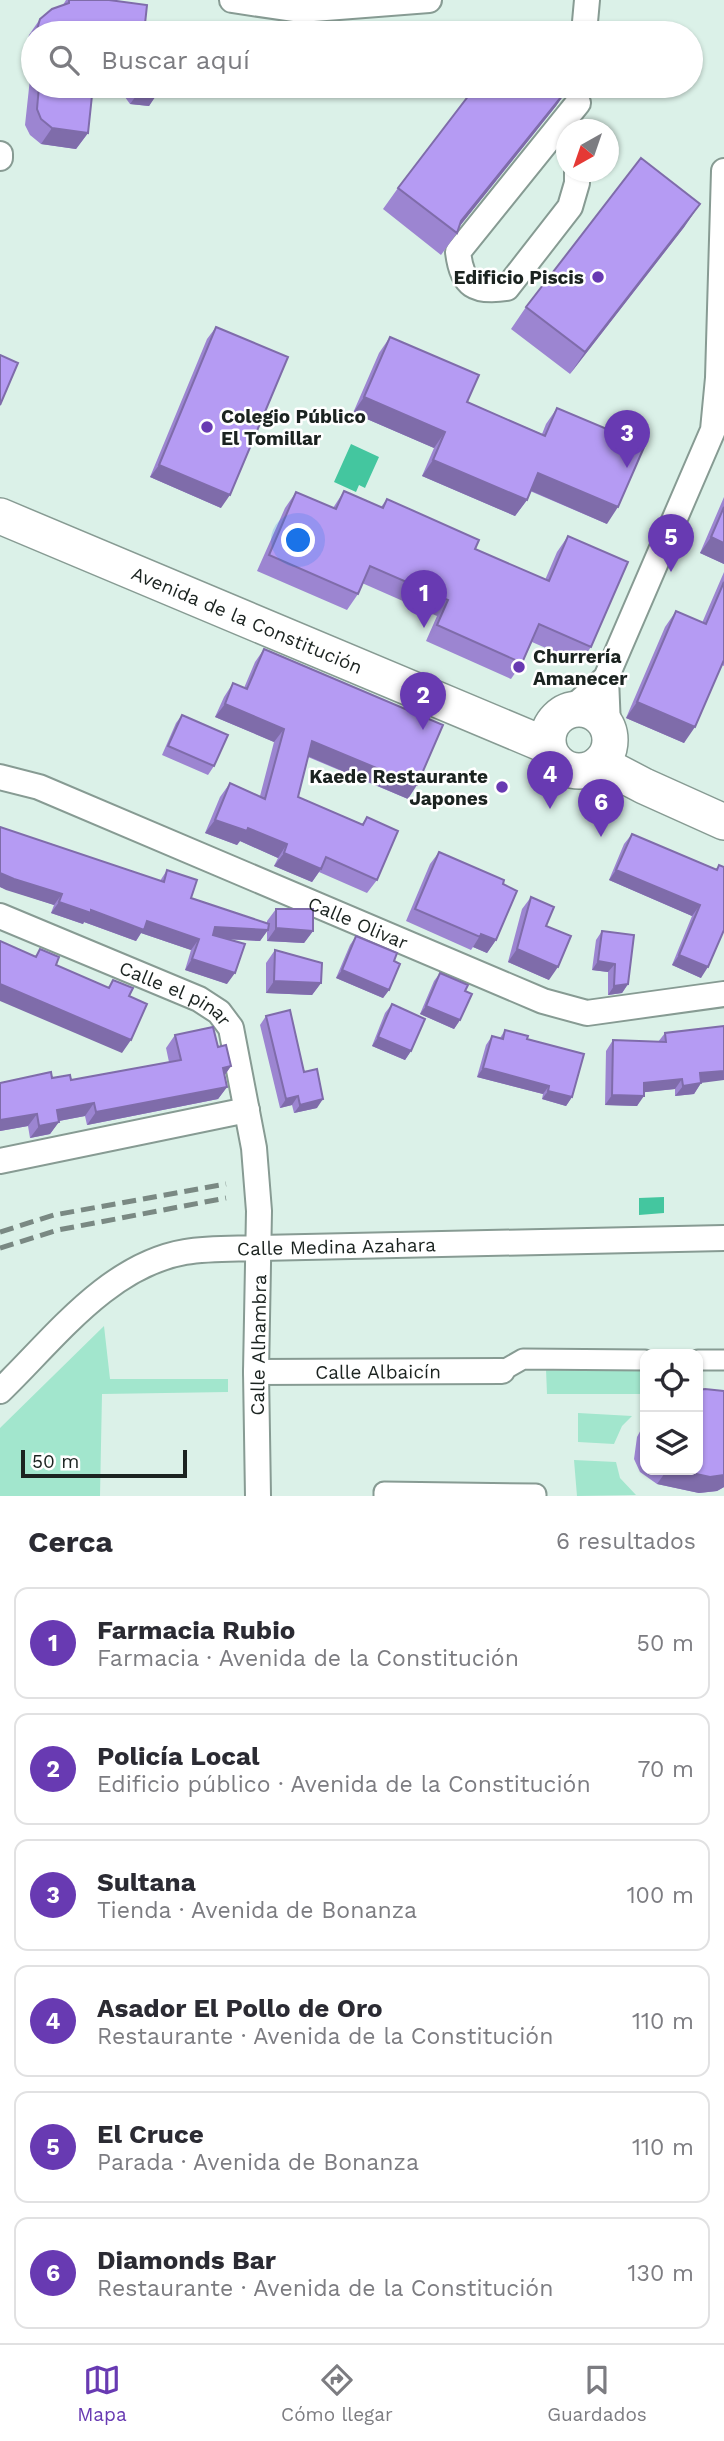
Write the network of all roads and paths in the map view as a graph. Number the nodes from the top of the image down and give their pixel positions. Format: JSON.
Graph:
{"nodes":[{"id":1,"x":232,"y":0,"type":"edge"},
{"id":2,"x":429,"y":0,"type":"edge"},
{"id":3,"x":587,"y":0,"type":"edge"},
{"id":4,"x":378,"y":2,"type":"edge"},
{"id":5,"x":585,"y":21,"type":"edge"},
{"id":6,"x":575,"y":98,"type":"edge"},
{"id":7,"x":578,"y":98,"type":"edge"},
{"id":8,"x":559,"y":119,"type":"edge"},
{"id":9,"x":578,"y":119,"type":"edge"},
{"id":10,"x":556,"y":123,"type":"edge"},
{"id":11,"x":724,"y":172,"type":"edge"},
{"id":12,"x":577,"y":182,"type":"edge"},
{"id":13,"x":719,"y":433,"type":"edge"},
{"id":14,"x":0,"y":516,"type":"edge"},
{"id":15,"x":606,"y":678,"type":"junction"},
{"id":16,"x":558,"y":725,"type":"junction"},
{"id":17,"x":606,"y":745,"type":"junction"},
{"id":18,"x":0,"y":777,"type":"edge"},
{"id":19,"x":724,"y":822,"type":"edge"},
{"id":20,"x":0,"y":916,"type":"edge"},
{"id":21,"x":724,"y":994,"type":"edge"},
{"id":22,"x":247,"y":1110,"type":"junction"},
{"id":23,"x":0,"y":1161,"type":"edge"},
{"id":24,"x":724,"y":1238,"type":"edge"},
{"id":25,"x":260,"y":1248,"type":"junction"},
{"id":26,"x":640,"y":1360,"type":"edge"},
{"id":27,"x":703,"y":1360,"type":"edge"},
{"id":28,"x":724,"y":1360,"type":"edge"},
{"id":29,"x":502,"y":1371,"type":"joint"},
{"id":30,"x":256,"y":1372,"type":"junction"},
{"id":31,"x":0,"y":1391,"type":"edge"},
{"id":32,"x":258,"y":1496,"type":"edge"},
{"id":33,"x":384,"y":1496,"type":"edge"},
{"id":34,"x":536,"y":1496,"type":"edge"}],
"edges":[{"from":1,"to":4,"type":"street"},
{"from":2,"to":4,"type":"street"},
{"from":3,"to":5,"type":"street"},
{"from":6,"to":8,"type":"street"},
{"from":7,"to":9,"type":"street"},
{"from":10,"to":12,"type":"street"},
{"from":11,"to":13,"type":"street"},
{"from":13,"to":15,"type":"street"},
{"from":14,"to":16,"type":"main road","name":"Avenida de la Constitución"},
{"from":15,"to":16,"type":"street"},
{"from":15,"to":17,"type":"street"},
{"from":16,"to":17,"type":"main road"},
{"from":16,"to":17,"type":"main road"},
{"from":17,"to":19,"type":"main road"},
{"from":18,"to":21,"type":"street","name":"Calle Olivar"},
{"from":20,"to":22,"type":"street","name":"Calle el pinar"},
{"from":22,"to":23,"type":"street"},
{"from":22,"to":25,"type":"street","name":"Calle Alhambra"},
{"from":24,"to":25,"type":"street","name":"Calle Medina Azahara"},
{"from":25,"to":30,"type":"street","name":"Calle Alhambra"},
{"from":25,"to":31,"type":"street","name":"Calle Medina Azahara"},
{"from":26,"to":29,"type":"street"},
{"from":27,"to":28,"type":"street"},
{"from":29,"to":30,"type":"street","name":"Calle Albaicín"},
{"from":30,"to":32,"type":"street","name":"Calle Alhambra"},
{"from":33,"to":34,"type":"street"}]}
